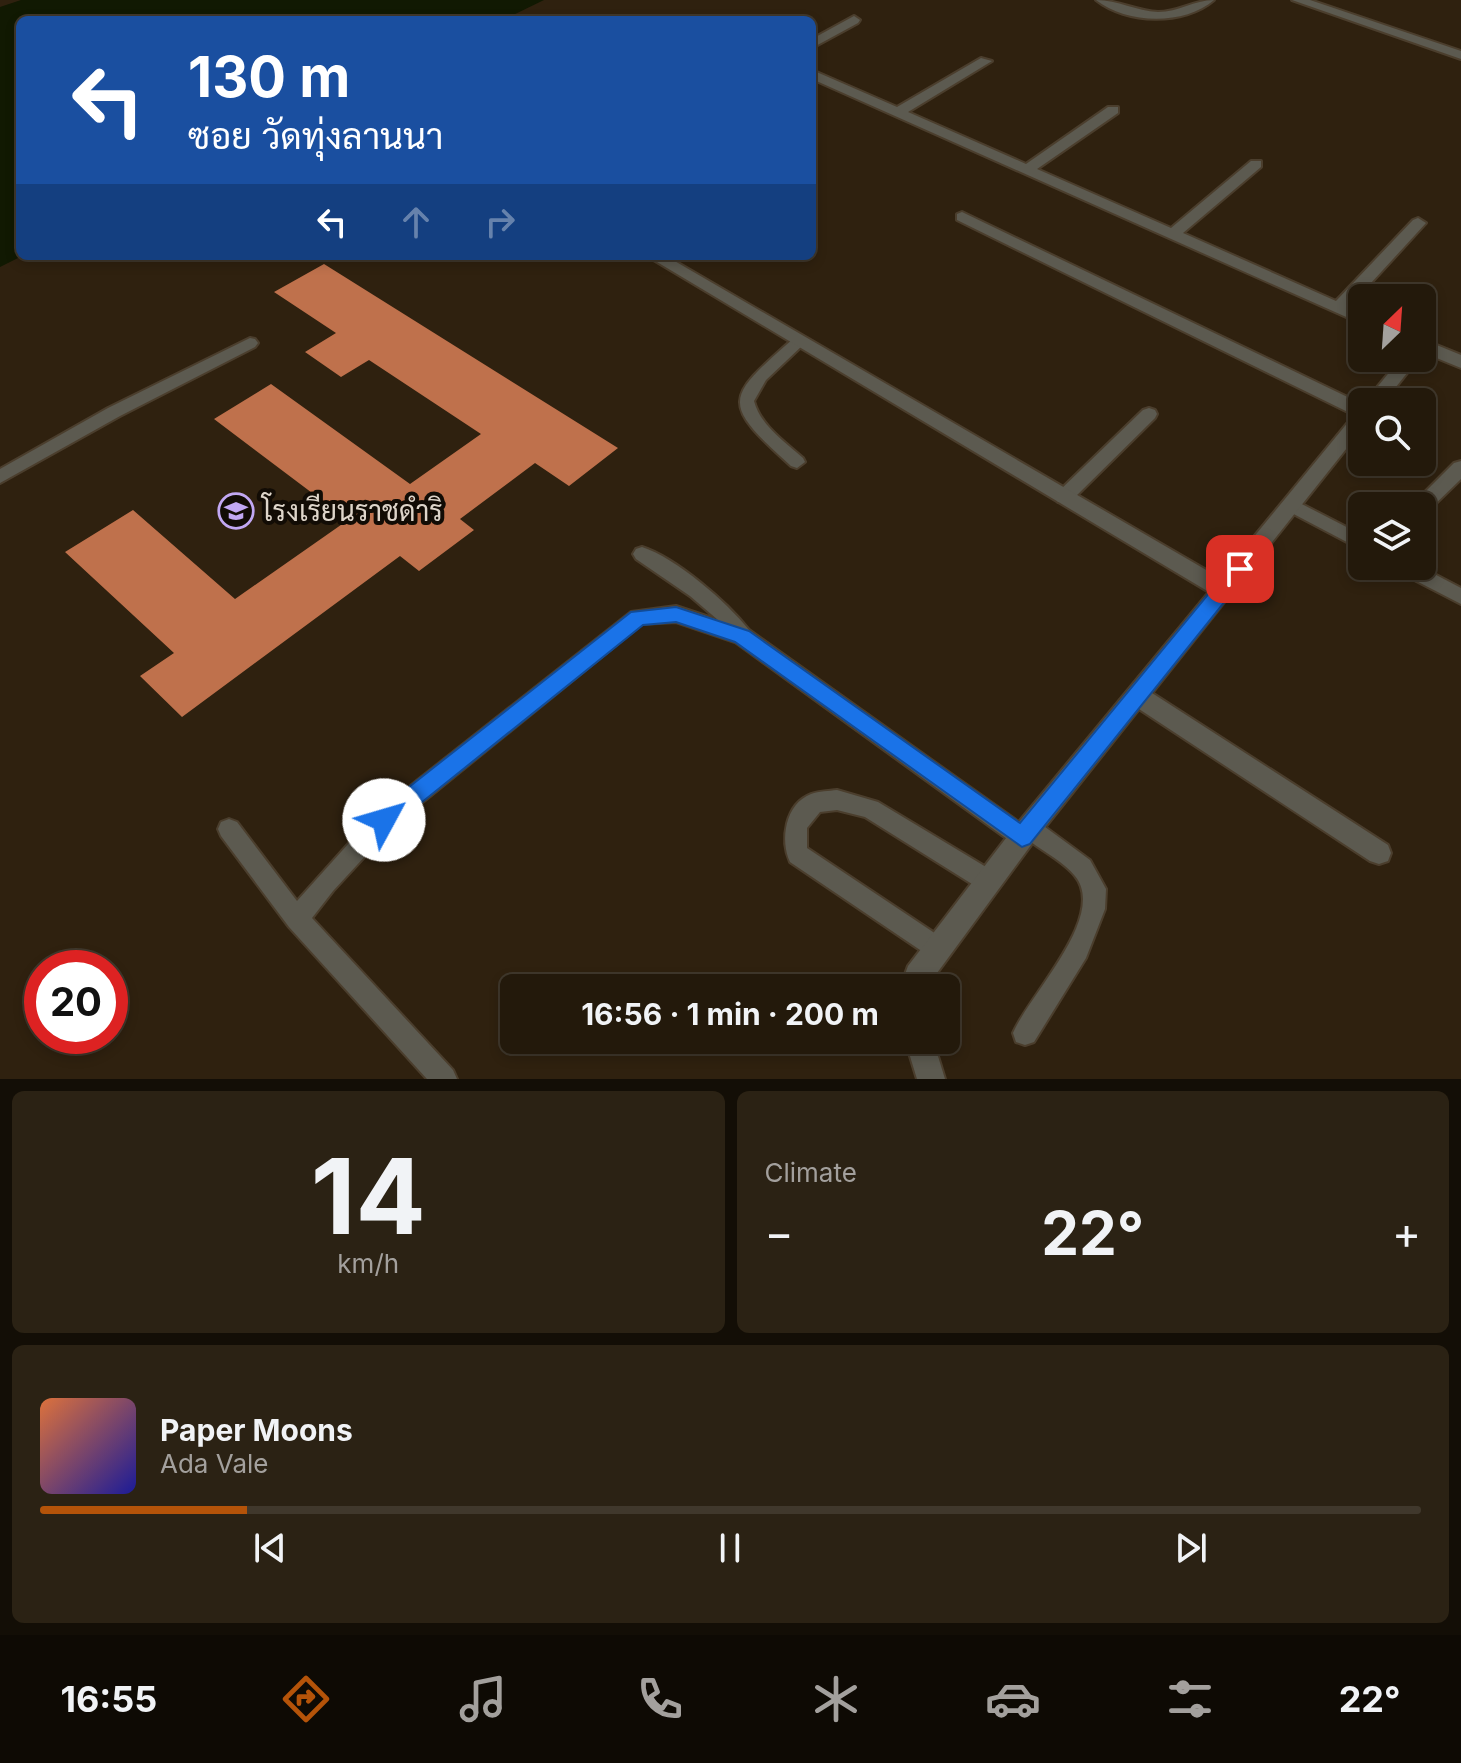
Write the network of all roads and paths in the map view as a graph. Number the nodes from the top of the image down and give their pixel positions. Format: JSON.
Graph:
{"nodes":[{"id":1,"x":1102,"y":0,"type":"edge"},
{"id":2,"x":1208,"y":0,"type":"edge"},
{"id":3,"x":1298,"y":0,"type":"edge"},
{"id":4,"x":854,"y":20,"type":"dead end"},
{"id":5,"x":816,"y":42,"type":"edge"},
{"id":6,"x":1461,"y":55,"type":"edge"},
{"id":7,"x":986,"y":61,"type":"dead end"},
{"id":8,"x":816,"y":76,"type":"edge"},
{"id":9,"x":1113,"y":110,"type":"dead end"},
{"id":10,"x":898,"y":112,"type":"junction"},
{"id":11,"x":1256,"y":164,"type":"dead end"},
{"id":12,"x":1026,"y":170,"type":"junction"},
{"id":13,"x":962,"y":217,"type":"dead end"},
{"id":14,"x":1418,"y":223,"type":"dead end"},
{"id":15,"x":1172,"y":235,"type":"junction"},
{"id":16,"x":663,"y":260,"type":"edge"},
{"id":17,"x":1338,"y":309,"type":"junction"},
{"id":18,"x":1348,"y":313,"type":"edge"},
{"id":19,"x":799,"y":341,"type":"junction"},
{"id":20,"x":250,"y":343,"type":"dead end"},
{"id":21,"x":1436,"y":351,"type":"edge"},
{"id":22,"x":1461,"y":362,"type":"edge"},
{"id":23,"x":1399,"y":372,"type":"edge"},
{"id":24,"x":1385,"y":388,"type":"edge"},
{"id":25,"x":1348,"y":404,"type":"edge"},
{"id":26,"x":1149,"y":414,"type":"dead end"},
{"id":27,"x":1348,"y":435,"type":"edge"},
{"id":28,"x":797,"y":462,"type":"dead end"},
{"id":29,"x":1461,"y":468,"type":"edge"},
{"id":30,"x":0,"y":477,"type":"edge"},
{"id":31,"x":1436,"y":492,"type":"edge"},
{"id":32,"x":1064,"y":497,"type":"junction"},
{"id":33,"x":1292,"y":505,"type":"junction"},
{"id":34,"x":1348,"y":535,"type":"edge"},
{"id":35,"x":642,"y":554,"type":"dead end"},
{"id":36,"x":1429,"y":580,"type":"edge"},
{"id":37,"x":1223,"y":590,"type":"junction"},
{"id":38,"x":1461,"y":597,"type":"edge"},
{"id":39,"x":742,"y":636,"type":"junction"},
{"id":40,"x":1138,"y":696,"type":"junction"},
{"id":41,"x":229,"y":829,"type":"dead end"},
{"id":42,"x":1026,"y":833,"type":"junction"},
{"id":43,"x":1379,"y":853,"type":"dead end"},
{"id":44,"x":988,"y":881,"type":"junction"},
{"id":45,"x":297,"y":919,"type":"junction"},
{"id":46,"x":937,"y":948,"type":"junction"},
{"id":47,"x":918,"y":974,"type":"edge"},
{"id":48,"x":1025,"y":1033,"type":"dead end"},
{"id":49,"x":923,"y":1054,"type":"edge"},
{"id":50,"x":444,"y":1079,"type":"edge"},
{"id":51,"x":931,"y":1079,"type":"edge"}],
"edges":[{"from":1,"to":2,"type":"street"},
{"from":3,"to":6,"type":"street"},
{"from":4,"to":5,"type":"street"},
{"from":7,"to":10,"type":"street"},
{"from":8,"to":10,"type":"street"},
{"from":9,"to":12,"type":"street"},
{"from":10,"to":12,"type":"street"},
{"from":11,"to":15,"type":"street"},
{"from":12,"to":15,"type":"street"},
{"from":13,"to":25,"type":"street"},
{"from":14,"to":17,"type":"street"},
{"from":15,"to":17,"type":"street"},
{"from":16,"to":19,"type":"street"},
{"from":17,"to":18,"type":"street"},
{"from":19,"to":28,"type":"lane"},
{"from":19,"to":32,"type":"street"},
{"from":20,"to":30,"type":"lane"},
{"from":21,"to":22,"type":"street"},
{"from":23,"to":24,"type":"street"},
{"from":26,"to":32,"type":"lane"},
{"from":27,"to":33,"type":"street"},
{"from":29,"to":31,"type":"street"},
{"from":32,"to":37,"type":"street"},
{"from":33,"to":34,"type":"lane"},
{"from":33,"to":37,"type":"street"},
{"from":35,"to":39,"type":"lane"},
{"from":36,"to":38,"type":"lane"},
{"from":37,"to":40,"type":"street"},
{"from":39,"to":42,"type":"lane"},
{"from":39,"to":45,"type":"lane"},
{"from":40,"to":42,"type":"street"},
{"from":40,"to":43,"type":"street"},
{"from":41,"to":45,"type":"lane"},
{"from":42,"to":44,"type":"street"},
{"from":42,"to":48,"type":"lane"},
{"from":44,"to":46,"type":"street"},
{"from":44,"to":46,"type":"lane"},
{"from":45,"to":50,"type":"lane"},
{"from":46,"to":47,"type":"street"},
{"from":49,"to":51,"type":"street"}]}
